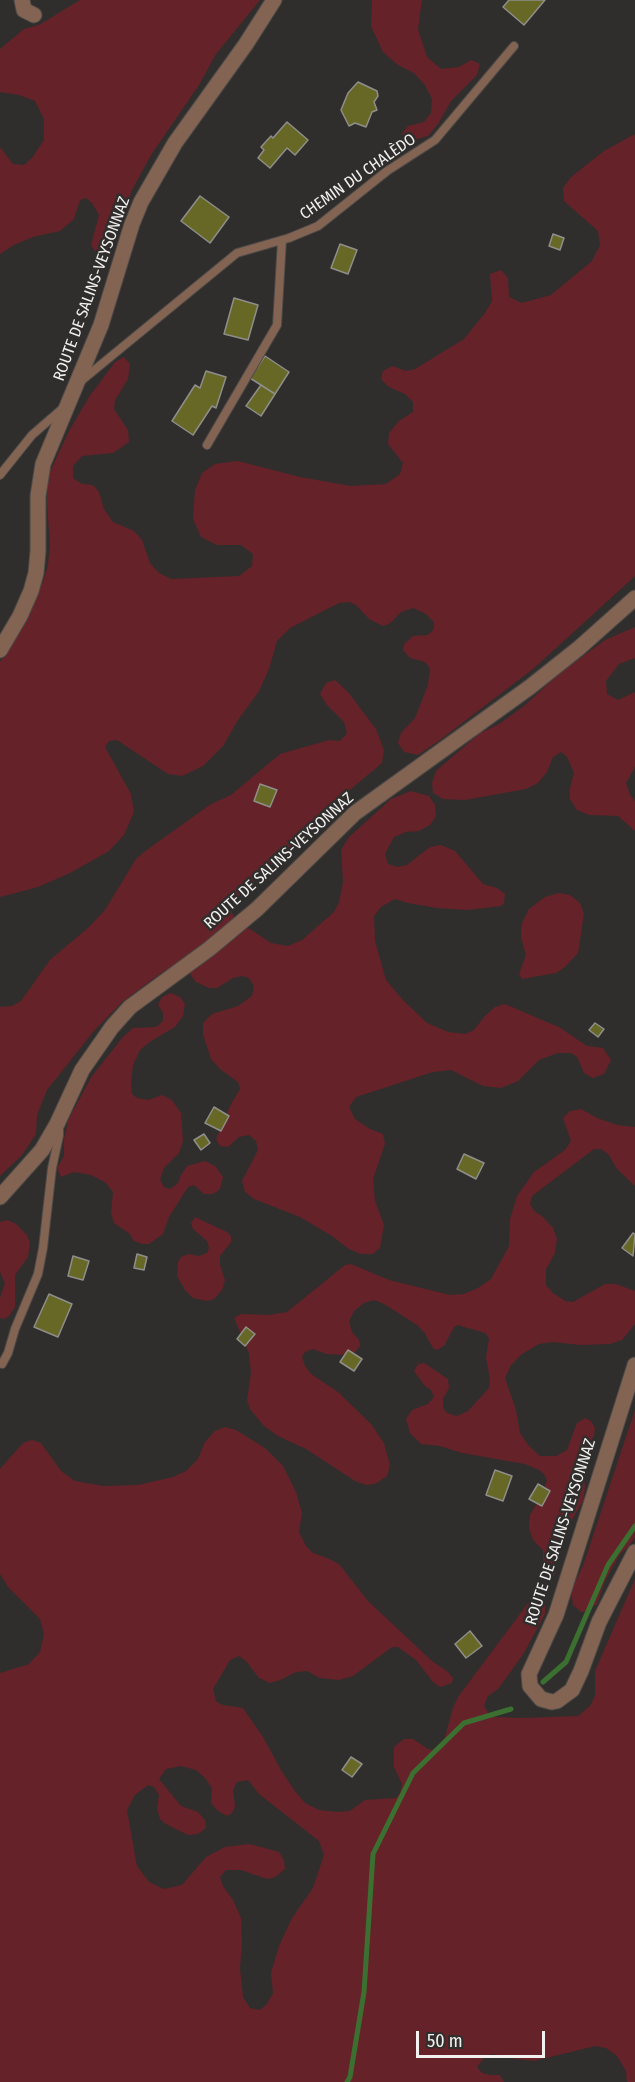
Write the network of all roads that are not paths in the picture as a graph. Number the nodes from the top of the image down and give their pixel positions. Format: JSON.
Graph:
{"nodes":[{"id":1,"x":22,"y":0,"type":"edge"},
{"id":2,"x":274,"y":0,"type":"edge"},
{"id":3,"x":34,"y":15,"type":"dead end"},
{"id":4,"x":514,"y":46,"type":"dead end"},
{"id":5,"x":282,"y":240,"type":"junction"},
{"id":6,"x":77,"y":383,"type":"junction"},
{"id":7,"x":66,"y":410,"type":"junction"},
{"id":8,"x":207,"y":446,"type":"dead end"},
{"id":9,"x":0,"y":475,"type":"edge"},
{"id":10,"x":635,"y":598,"type":"edge"},
{"id":11,"x":0,"y":650,"type":"edge"},
{"id":12,"x":57,"y":1124,"type":"junction"},
{"id":13,"x":0,"y":1197,"type":"edge"},
{"id":14,"x":2,"y":1364,"type":"dead end"},
{"id":15,"x":635,"y":1365,"type":"edge"},
{"id":16,"x":635,"y":1552,"type":"edge"}],
"edges":[{"from":1,"to":3,"type":"street"},
{"from":2,"to":6,"type":"street","name":"ROUTE DE SALINS-VEYSONNAZ"},
{"from":4,"to":5,"type":"lane","name":"CHEMIN DU CHALÈDO"},
{"from":5,"to":6,"type":"lane","name":"CHEMIN DU CHALÈDO"},
{"from":5,"to":8,"type":"lane"},
{"from":6,"to":7,"type":"street","name":"ROUTE DE SALINS-VEYSONNAZ"},
{"from":7,"to":9,"type":"lane"},
{"from":7,"to":11,"type":"street","name":"ROUTE DE SALINS-VEYSONNAZ"},
{"from":10,"to":12,"type":"street","name":"ROUTE DE SALINS-VEYSONNAZ"},
{"from":12,"to":13,"type":"street","name":"ROUTE DE SALINS-VEYSONNAZ"},
{"from":12,"to":14,"type":"lane"},
{"from":15,"to":16,"type":"street","name":"ROUTE DE SALINS-VEYSONNAZ"}]}
